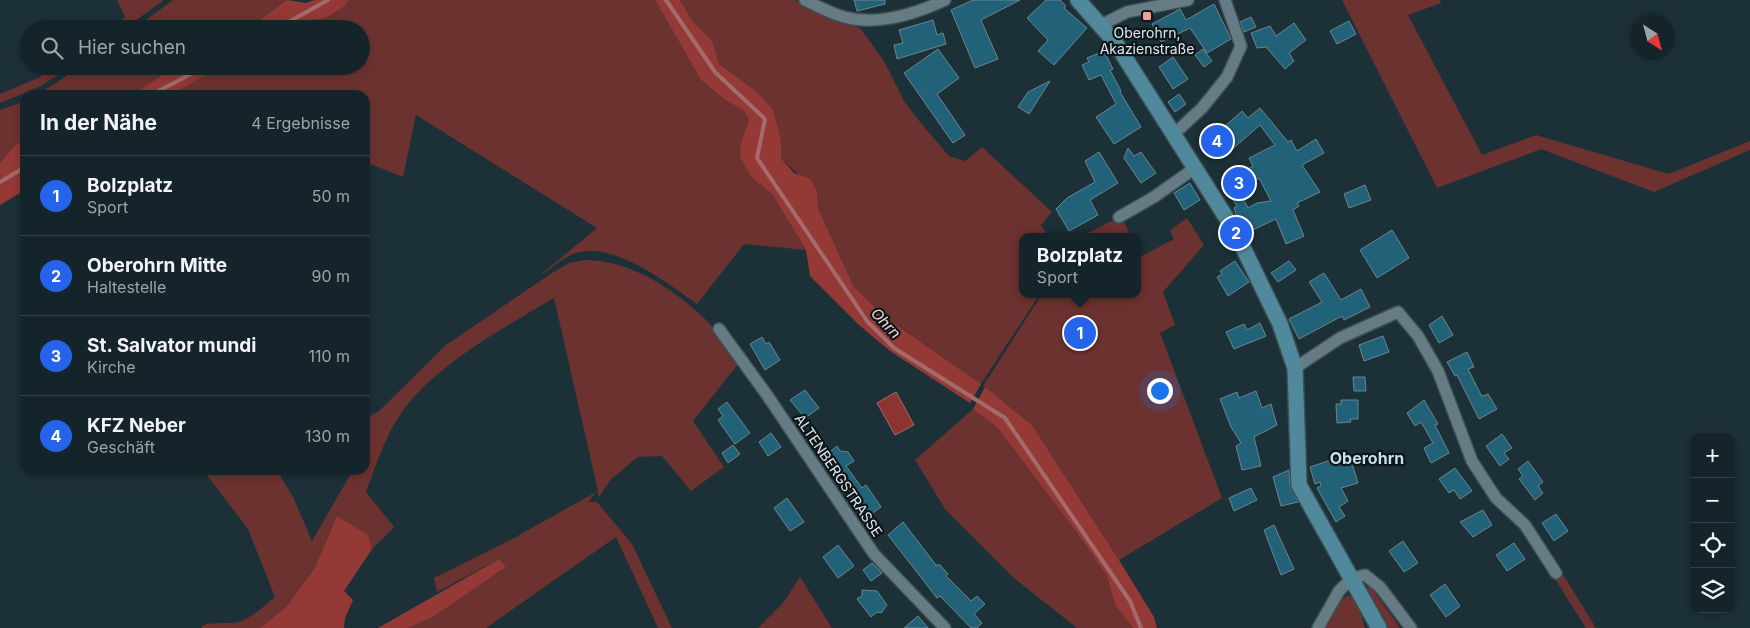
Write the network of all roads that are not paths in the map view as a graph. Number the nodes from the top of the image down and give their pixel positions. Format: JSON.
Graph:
{"nodes":[{"id":1,"x":805,"y":0,"type":"edge"},
{"id":2,"x":945,"y":0,"type":"edge"},
{"id":3,"x":1078,"y":0,"type":"edge"},
{"id":4,"x":1188,"y":0,"type":"edge"},
{"id":5,"x":1225,"y":0,"type":"edge"},
{"id":6,"x":1101,"y":25,"type":"junction"},
{"id":7,"x":1174,"y":134,"type":"junction"},
{"id":8,"x":1195,"y":168,"type":"junction"},
{"id":9,"x":1119,"y":217,"type":"dead end"},
{"id":10,"x":719,"y":329,"type":"dead end"},
{"id":11,"x":1295,"y":368,"type":"junction"},
{"id":12,"x":1556,"y":573,"type":"dead end"},
{"id":13,"x":1352,"y":578,"type":"junction"},
{"id":14,"x":945,"y":628,"type":"edge"},
{"id":15,"x":1318,"y":628,"type":"edge"},
{"id":16,"x":1379,"y":628,"type":"edge"},
{"id":17,"x":1411,"y":628,"type":"edge"}],
"edges":[{"from":1,"to":2,"type":"street"},
{"from":3,"to":6,"type":"main road"},
{"from":4,"to":6,"type":"street"},
{"from":5,"to":7,"type":"street"},
{"from":6,"to":7,"type":"main road"},
{"from":7,"to":8,"type":"main road"},
{"from":8,"to":9,"type":"street"},
{"from":8,"to":11,"type":"main road"},
{"from":10,"to":14,"type":"street","name":"ALTENBERGSTRASSE"},
{"from":11,"to":12,"type":"street"},
{"from":11,"to":13,"type":"main road"},
{"from":13,"to":15,"type":"street"},
{"from":13,"to":16,"type":"main road"},
{"from":13,"to":17,"type":"street"}]}
